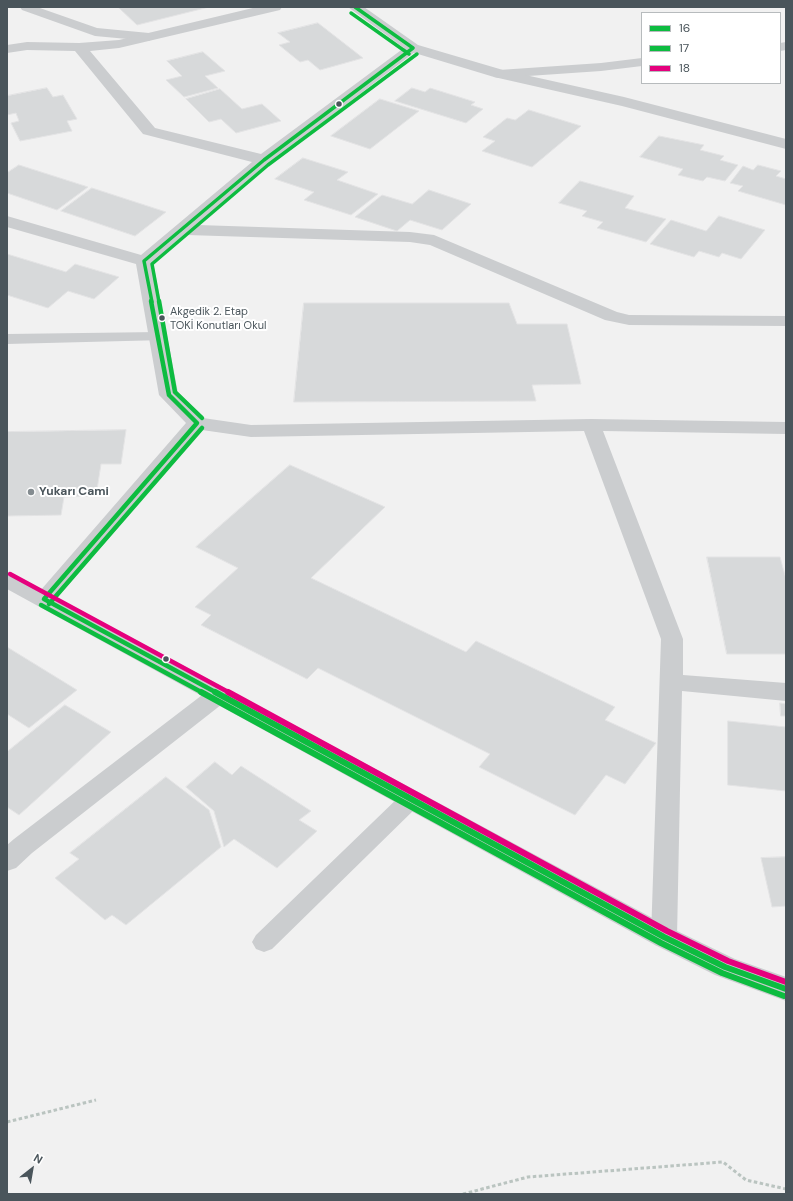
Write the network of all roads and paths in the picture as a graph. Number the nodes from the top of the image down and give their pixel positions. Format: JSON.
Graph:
{"nodes":[{"id":1,"x":26,"y":7,"type":"edge"},
{"id":2,"x":275,"y":7,"type":"edge"},
{"id":3,"x":355,"y":7,"type":"edge"},
{"id":4,"x":149,"y":37,"type":"junction"},
{"id":5,"x":8,"y":47,"type":"edge"},
{"id":6,"x":79,"y":47,"type":"junction"},
{"id":7,"x":413,"y":48,"type":"junction"},
{"id":8,"x":641,"y":62,"type":"edge"},
{"id":9,"x":498,"y":74,"type":"junction"},
{"id":10,"x":786,"y":144,"type":"edge"},
{"id":11,"x":264,"y":160,"type":"junction"},
{"id":12,"x":7,"y":221,"type":"edge"},
{"id":13,"x":184,"y":230,"type":"junction"},
{"id":14,"x":144,"y":261,"type":"junction"},
{"id":15,"x":786,"y":321,"type":"edge"},
{"id":16,"x":159,"y":337,"type":"junction"},
{"id":17,"x":7,"y":339,"type":"edge"},
{"id":18,"x":198,"y":423,"type":"junction"},
{"id":19,"x":591,"y":425,"type":"junction"},
{"id":20,"x":786,"y":428,"type":"edge"},
{"id":21,"x":7,"y":580,"type":"edge"},
{"id":22,"x":44,"y":600,"type":"junction"},
{"id":23,"x":671,"y":682,"type":"junction"},
{"id":24,"x":786,"y":692,"type":"edge"},
{"id":25,"x":218,"y":695,"type":"junction"},
{"id":26,"x":410,"y":800,"type":"junction"},
{"id":27,"x":7,"y":861,"type":"edge"},
{"id":28,"x":664,"y":937,"type":"junction"},
{"id":29,"x":264,"y":942,"type":"dead end"},
{"id":30,"x":786,"y":989,"type":"edge"},
{"id":31,"x":96,"y":1100,"type":"dead end"},
{"id":32,"x":7,"y":1122,"type":"edge"},
{"id":33,"x":786,"y":1189,"type":"edge"},
{"id":34,"x":463,"y":1194,"type":"edge"}],
"edges":[{"from":1,"to":4,"type":"lane"},
{"from":2,"to":4,"type":"street"},
{"from":3,"to":7,"type":"street"},
{"from":4,"to":6,"type":"street"},
{"from":5,"to":6,"type":"street"},
{"from":6,"to":11,"type":"street"},
{"from":7,"to":9,"type":"street"},
{"from":7,"to":11,"type":"street"},
{"from":8,"to":9,"type":"street"},
{"from":9,"to":10,"type":"street"},
{"from":11,"to":13,"type":"street"},
{"from":12,"to":14,"type":"street"},
{"from":13,"to":14,"type":"street"},
{"from":13,"to":15,"type":"street"},
{"from":14,"to":16,"type":"street"},
{"from":16,"to":17,"type":"lane"},
{"from":16,"to":18,"type":"street"},
{"from":18,"to":19,"type":"street"},
{"from":18,"to":22,"type":"street"},
{"from":19,"to":20,"type":"street"},
{"from":19,"to":23,"type":"street"},
{"from":21,"to":22,"type":"street"},
{"from":22,"to":25,"type":"street"},
{"from":23,"to":24,"type":"street"},
{"from":23,"to":28,"type":"street"},
{"from":25,"to":26,"type":"street"},
{"from":25,"to":27,"type":"street"},
{"from":26,"to":28,"type":"street"},
{"from":26,"to":29,"type":"lane"},
{"from":28,"to":30,"type":"street"},
{"from":31,"to":32,"type":"path"},
{"from":33,"to":34,"type":"path"}]}
